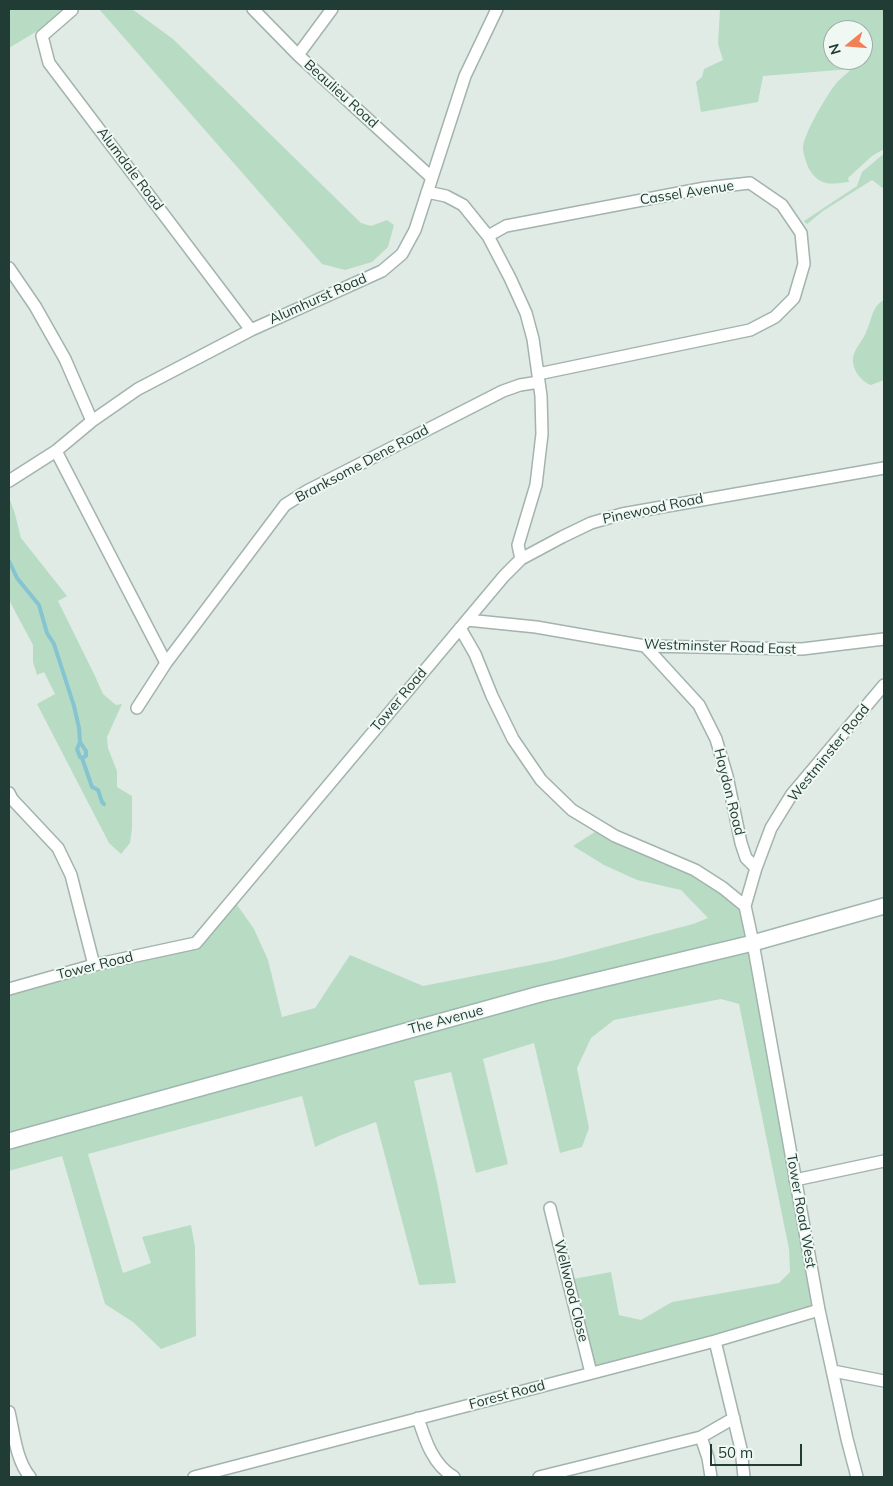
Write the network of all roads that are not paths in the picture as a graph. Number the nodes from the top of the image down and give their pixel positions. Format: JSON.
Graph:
{"nodes":[{"id":1,"x":253,"y":9,"type":"edge"},
{"id":2,"x":332,"y":9,"type":"edge"},
{"id":3,"x":497,"y":9,"type":"edge"},
{"id":4,"x":72,"y":10,"type":"dead end"},
{"id":5,"x":298,"y":55,"type":"junction"},
{"id":6,"x":431,"y":177,"type":"junction"},
{"id":7,"x":427,"y":192,"type":"junction"},
{"id":8,"x":488,"y":236,"type":"junction"},
{"id":9,"x":9,"y":268,"type":"edge"},
{"id":10,"x":250,"y":330,"type":"junction"},
{"id":11,"x":538,"y":378,"type":"junction"},
{"id":12,"x":92,"y":422,"type":"junction"},
{"id":13,"x":56,"y":451,"type":"junction"},
{"id":14,"x":884,"y":468,"type":"edge"},
{"id":15,"x":9,"y":481,"type":"edge"},
{"id":16,"x":521,"y":559,"type":"junction"},
{"id":17,"x":464,"y":624,"type":"junction"},
{"id":18,"x":884,"y":639,"type":"edge"},
{"id":19,"x":645,"y":646,"type":"junction"},
{"id":20,"x":166,"y":663,"type":"junction"},
{"id":21,"x":884,"y":685,"type":"edge"},
{"id":22,"x":137,"y":708,"type":"dead end"},
{"id":23,"x":10,"y":797,"type":"edge"},
{"id":24,"x":756,"y":868,"type":"junction"},
{"id":25,"x":745,"y":906,"type":"junction"},
{"id":26,"x":884,"y":906,"type":"edge"},
{"id":27,"x":753,"y":943,"type":"junction"},
{"id":28,"x":94,"y":965,"type":"junction"},
{"id":29,"x":9,"y":989,"type":"edge"},
{"id":30,"x":9,"y":1140,"type":"edge"},
{"id":31,"x":884,"y":1161,"type":"edge"},
{"id":32,"x":795,"y":1180,"type":"junction"},
{"id":33,"x":550,"y":1208,"type":"dead end"},
{"id":34,"x":819,"y":1310,"type":"junction"},
{"id":35,"x":715,"y":1341,"type":"junction"},
{"id":36,"x":833,"y":1371,"type":"junction"},
{"id":37,"x":592,"y":1373,"type":"junction"},
{"id":38,"x":884,"y":1380,"type":"edge"},
{"id":39,"x":9,"y":1412,"type":"edge"},
{"id":40,"x":418,"y":1418,"type":"junction"},
{"id":41,"x":734,"y":1418,"type":"junction"},
{"id":42,"x":701,"y":1437,"type":"junction"},
{"id":43,"x":30,"y":1477,"type":"edge"},
{"id":44,"x":194,"y":1477,"type":"edge"},
{"id":45,"x":454,"y":1477,"type":"edge"},
{"id":46,"x":539,"y":1477,"type":"edge"},
{"id":47,"x":712,"y":1477,"type":"edge"},
{"id":48,"x":744,"y":1477,"type":"edge"},
{"id":49,"x":857,"y":1477,"type":"edge"}],
"edges":[{"from":1,"to":5,"type":"street","name":"Beaulieu Road"},
{"from":2,"to":5,"type":"street"},
{"from":3,"to":6,"type":"street","name":"Alumhurst Road"},
{"from":4,"to":10,"type":"street","name":"Alumdale Road"},
{"from":5,"to":6,"type":"street","name":"Beaulieu Road"},
{"from":6,"to":7,"type":"street","name":"Alumhurst Road"},
{"from":7,"to":8,"type":"street"},
{"from":7,"to":10,"type":"street","name":"Alumhurst Road"},
{"from":8,"to":11,"type":"street"},
{"from":8,"to":11,"type":"street","name":"Cassel Avenue"},
{"from":9,"to":12,"type":"street"},
{"from":10,"to":12,"type":"street","name":"Alumhurst Road"},
{"from":11,"to":16,"type":"street"},
{"from":11,"to":20,"type":"street","name":"Branksome Dene Road"},
{"from":12,"to":13,"type":"street","name":"Alumhurst Road"},
{"from":13,"to":15,"type":"street","name":"Alumhurst Road"},
{"from":13,"to":20,"type":"street"},
{"from":14,"to":16,"type":"street","name":"Pinewood Road"},
{"from":16,"to":17,"type":"street","name":"Pinewood Road"},
{"from":17,"to":19,"type":"street","name":"Westminster Road East"},
{"from":17,"to":25,"type":"street"},
{"from":17,"to":28,"type":"street","name":"Tower Road"},
{"from":18,"to":19,"type":"street","name":"Westminster Road East"},
{"from":19,"to":24,"type":"street","name":"Haydon Road"},
{"from":20,"to":22,"type":"street","name":"Branksome Dene Road"},
{"from":21,"to":24,"type":"street","name":"Westminster Road"},
{"from":23,"to":28,"type":"street"},
{"from":24,"to":25,"type":"street","name":"Westminster Road"},
{"from":25,"to":27,"type":"street"},
{"from":26,"to":27,"type":"main road","name":"The Avenue"},
{"from":27,"to":30,"type":"main road","name":"The Avenue"},
{"from":27,"to":32,"type":"street","name":"Tower Road West"},
{"from":28,"to":29,"type":"street","name":"Tower Road"},
{"from":31,"to":32,"type":"street"},
{"from":32,"to":34,"type":"street","name":"Tower Road West"},
{"from":33,"to":37,"type":"street","name":"Wellwood Close"},
{"from":34,"to":35,"type":"street","name":"Forest Road"},
{"from":34,"to":36,"type":"street","name":"Tower Road West"},
{"from":35,"to":37,"type":"street","name":"Forest Road"},
{"from":35,"to":41,"type":"street"},
{"from":36,"to":38,"type":"street"},
{"from":36,"to":49,"type":"street","name":"Tower Road West"},
{"from":37,"to":40,"type":"street","name":"Forest Road"},
{"from":39,"to":43,"type":"street"},
{"from":40,"to":44,"type":"street","name":"Forest Road"},
{"from":40,"to":45,"type":"street"},
{"from":41,"to":42,"type":"street"},
{"from":41,"to":48,"type":"street"},
{"from":42,"to":46,"type":"street"},
{"from":42,"to":47,"type":"street"}]}
